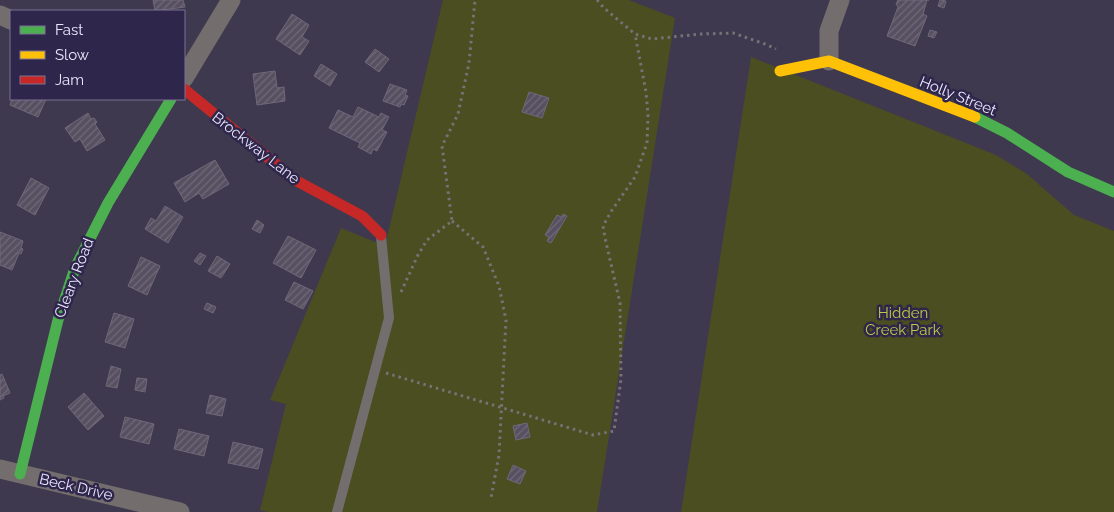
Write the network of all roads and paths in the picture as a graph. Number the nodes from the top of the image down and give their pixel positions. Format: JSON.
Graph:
{"nodes":[{"id":1,"x":231,"y":0,"type":"edge"},
{"id":2,"x":474,"y":0,"type":"edge"},
{"id":3,"x":597,"y":0,"type":"edge"},
{"id":4,"x":840,"y":0,"type":"edge"},
{"id":5,"x":635,"y":34,"type":"junction"},
{"id":6,"x":781,"y":52,"type":"dead end"},
{"id":7,"x":829,"y":61,"type":"junction"},
{"id":8,"x":780,"y":70,"type":"dead end"},
{"id":9,"x":185,"y":76,"type":"edge"},
{"id":10,"x":185,"y":90,"type":"edge"},
{"id":11,"x":170,"y":100,"type":"edge"},
{"id":12,"x":1114,"y":192,"type":"edge"},
{"id":13,"x":452,"y":221,"type":"junction"},
{"id":14,"x":381,"y":235,"type":"joint"},
{"id":15,"x":389,"y":318,"type":"junction"},
{"id":16,"x":374,"y":370,"type":"junction"},
{"id":17,"x":500,"y":408,"type":"junction"},
{"id":18,"x":0,"y":469,"type":"edge"},
{"id":19,"x":20,"y":474,"type":"junction"},
{"id":20,"x":492,"y":498,"type":"dead end"},
{"id":21,"x":180,"y":512,"type":"edge"},
{"id":22,"x":337,"y":512,"type":"edge"}],
"edges":[{"from":1,"to":9,"type":"street"},
{"from":2,"to":13,"type":"path"},
{"from":3,"to":5,"type":"path"},
{"from":4,"to":7,"type":"street"},
{"from":5,"to":6,"type":"path"},
{"from":5,"to":17,"type":"path"},
{"from":7,"to":8,"type":"street"},
{"from":7,"to":12,"type":"street","name":"Holly Street"},
{"from":10,"to":14,"type":"street","name":"Brockway Lane"},
{"from":11,"to":19,"type":"street","name":"Cleary Road"},
{"from":13,"to":15,"type":"path"},
{"from":13,"to":17,"type":"path"},
{"from":14,"to":15,"type":"lane"},
{"from":15,"to":16,"type":"lane"},
{"from":16,"to":17,"type":"path"},
{"from":16,"to":22,"type":"lane"},
{"from":17,"to":20,"type":"path"},
{"from":18,"to":19,"type":"street","name":"Beck Drive"},
{"from":19,"to":21,"type":"street","name":"Beck Drive"}]}
